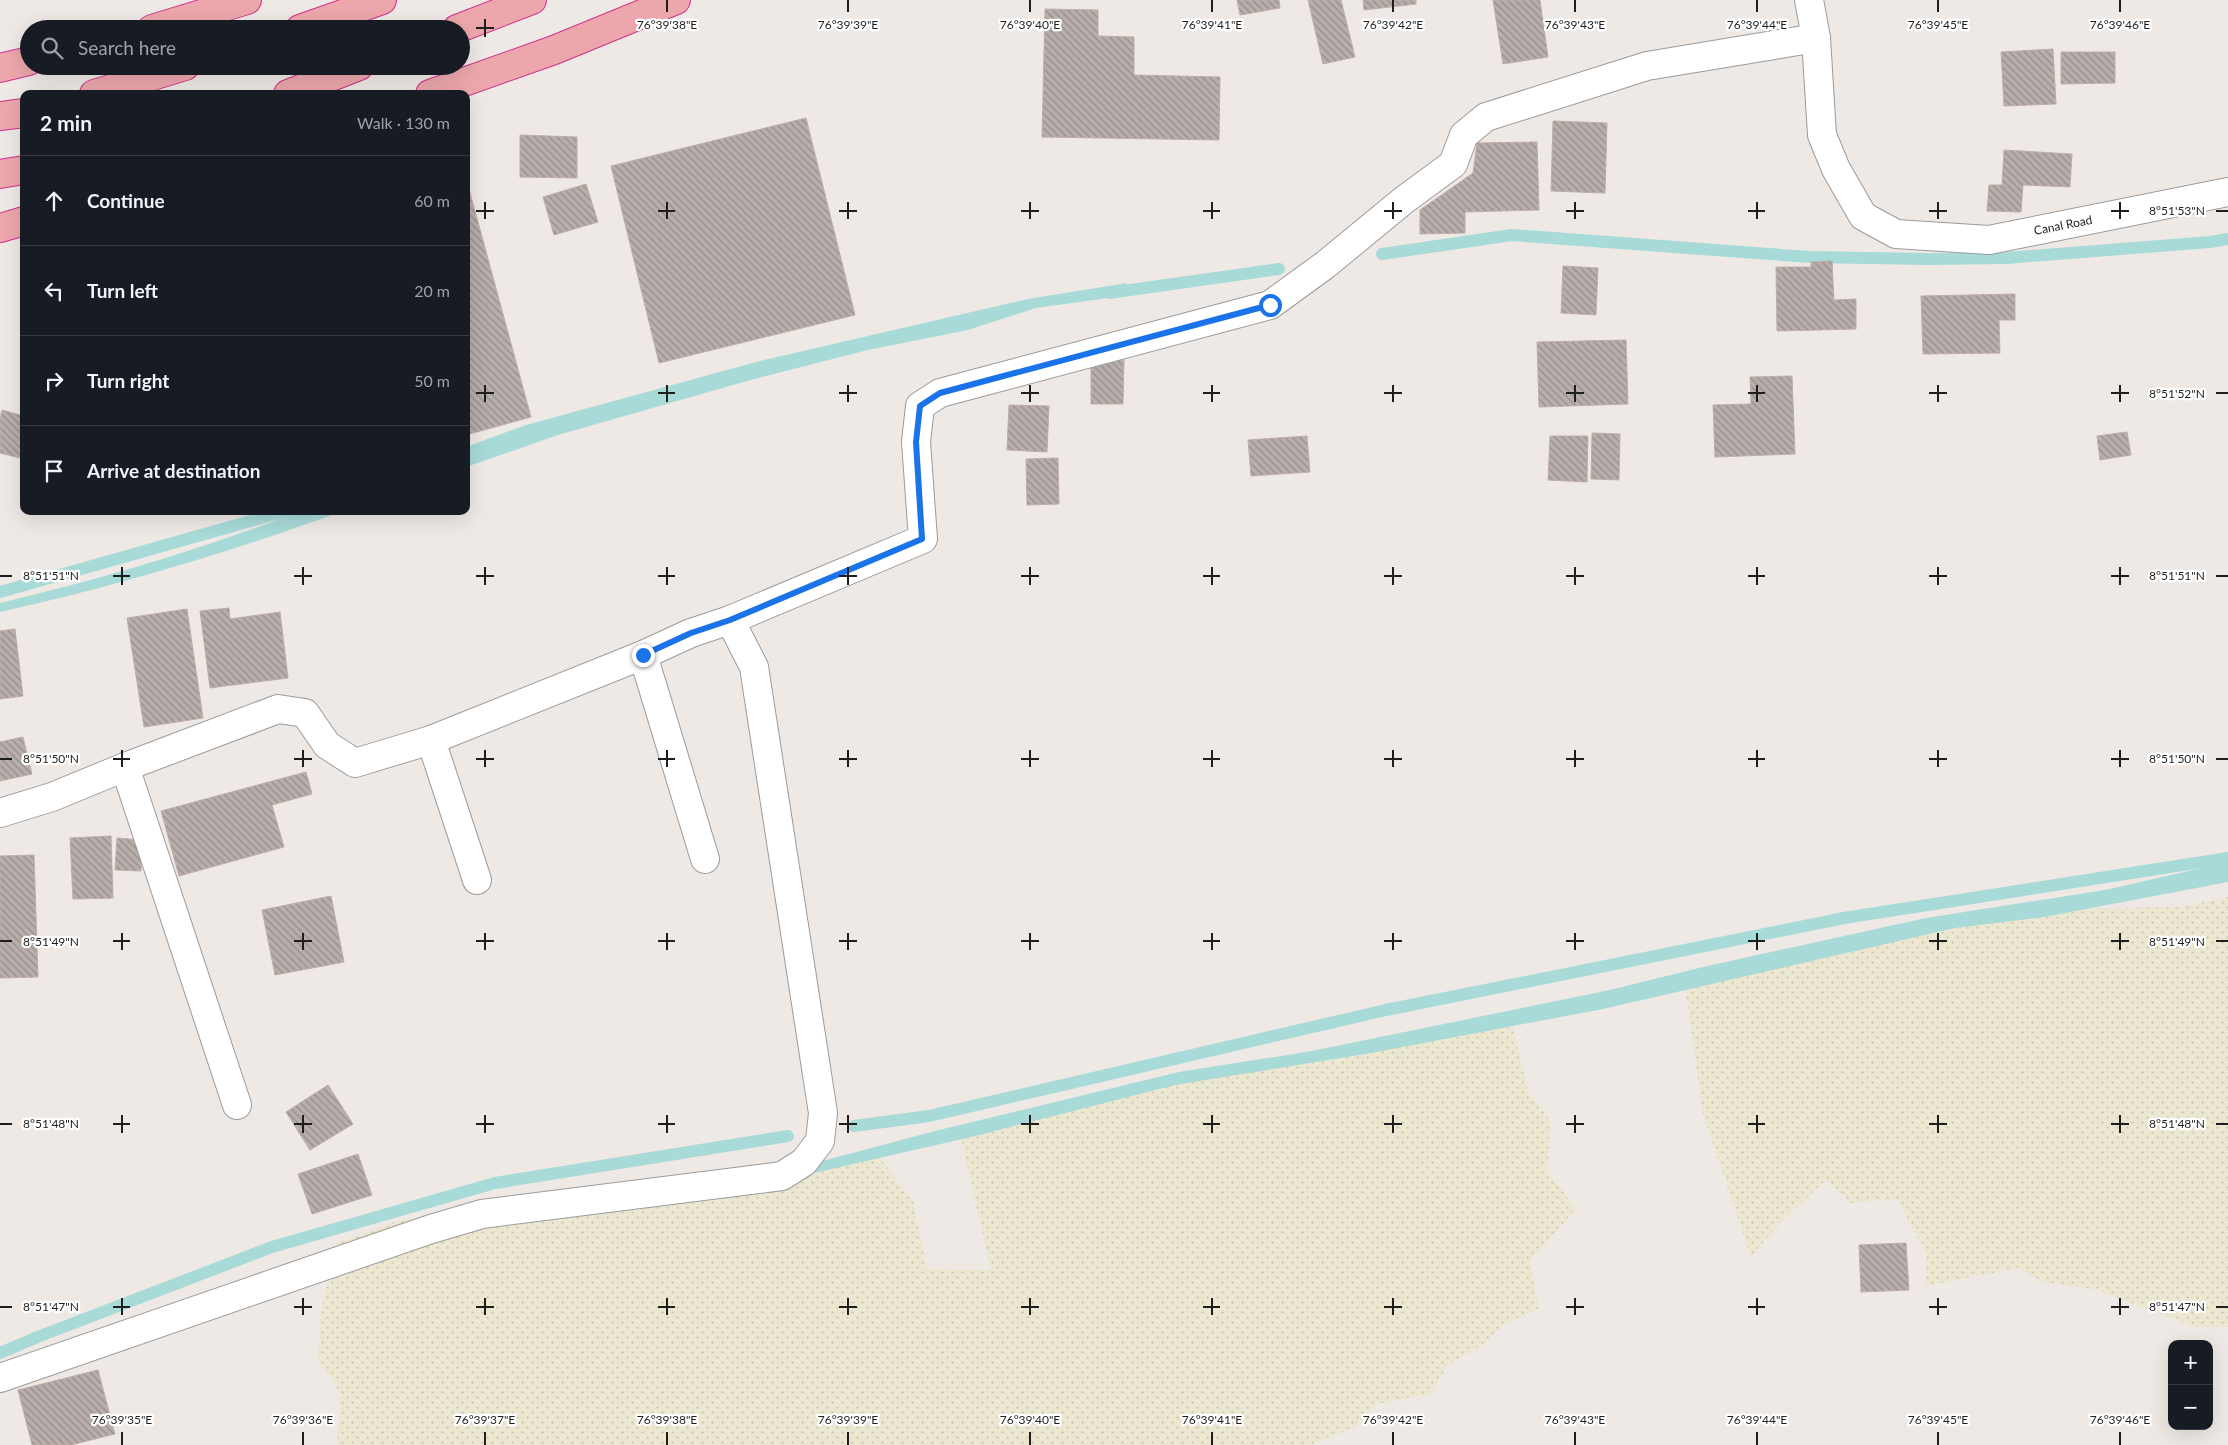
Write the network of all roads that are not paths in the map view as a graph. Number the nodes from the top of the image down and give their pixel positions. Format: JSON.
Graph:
{"nodes":[{"id":1,"x":382,"y":0,"type":"edge"},
{"id":2,"x":532,"y":0,"type":"edge"},
{"id":3,"x":676,"y":0,"type":"edge"},
{"id":4,"x":1809,"y":0,"type":"edge"},
{"id":5,"x":229,"y":3,"type":"edge"},
{"id":6,"x":179,"y":20,"type":"edge"},
{"id":7,"x":325,"y":20,"type":"edge"},
{"id":8,"x":470,"y":24,"type":"edge"},
{"id":9,"x":1816,"y":38,"type":"junction"},
{"id":10,"x":20,"y":63,"type":"edge"},
{"id":11,"x":0,"y":68,"type":"edge"},
{"id":12,"x":156,"y":75,"type":"edge"},
{"id":13,"x":336,"y":75,"type":"edge"},
{"id":14,"x":107,"y":90,"type":"edge"},
{"id":15,"x":298,"y":90,"type":"edge"},
{"id":16,"x":441,"y":90,"type":"edge"},
{"id":17,"x":20,"y":114,"type":"edge"},
{"id":18,"x":0,"y":116,"type":"edge"},
{"id":19,"x":20,"y":171,"type":"edge"},
{"id":20,"x":0,"y":174,"type":"edge"},
{"id":21,"x":2228,"y":192,"type":"edge"},
{"id":22,"x":20,"y":223,"type":"edge"},
{"id":23,"x":0,"y":228,"type":"edge"},
{"id":24,"x":730,"y":620,"type":"junction"},
{"id":25,"x":643,"y":655,"type":"junction"},
{"id":26,"x":431,"y":740,"type":"junction"},
{"id":27,"x":125,"y":766,"type":"junction"},
{"id":28,"x":0,"y":813,"type":"edge"},
{"id":29,"x":705,"y":859,"type":"dead end"},
{"id":30,"x":476,"y":880,"type":"dead end"},
{"id":31,"x":237,"y":1104,"type":"dead end"},
{"id":32,"x":0,"y":1378,"type":"edge"}],
"edges":[{"from":1,"to":7,"type":"highway"},
{"from":2,"to":8,"type":"highway"},
{"from":3,"to":16,"type":"highway"},
{"from":4,"to":9,"type":"street"},
{"from":5,"to":6,"type":"highway"},
{"from":9,"to":21,"type":"street","name":"Canal Road"},
{"from":9,"to":24,"type":"street"},
{"from":10,"to":11,"type":"highway"},
{"from":12,"to":14,"type":"highway"},
{"from":13,"to":15,"type":"highway"},
{"from":17,"to":18,"type":"highway"},
{"from":19,"to":20,"type":"highway"},
{"from":22,"to":23,"type":"highway"},
{"from":24,"to":25,"type":"street"},
{"from":24,"to":32,"type":"street"},
{"from":25,"to":26,"type":"street"},
{"from":25,"to":29,"type":"street"},
{"from":26,"to":27,"type":"street"},
{"from":26,"to":30,"type":"street"},
{"from":27,"to":28,"type":"street"},
{"from":27,"to":31,"type":"street"}]}
